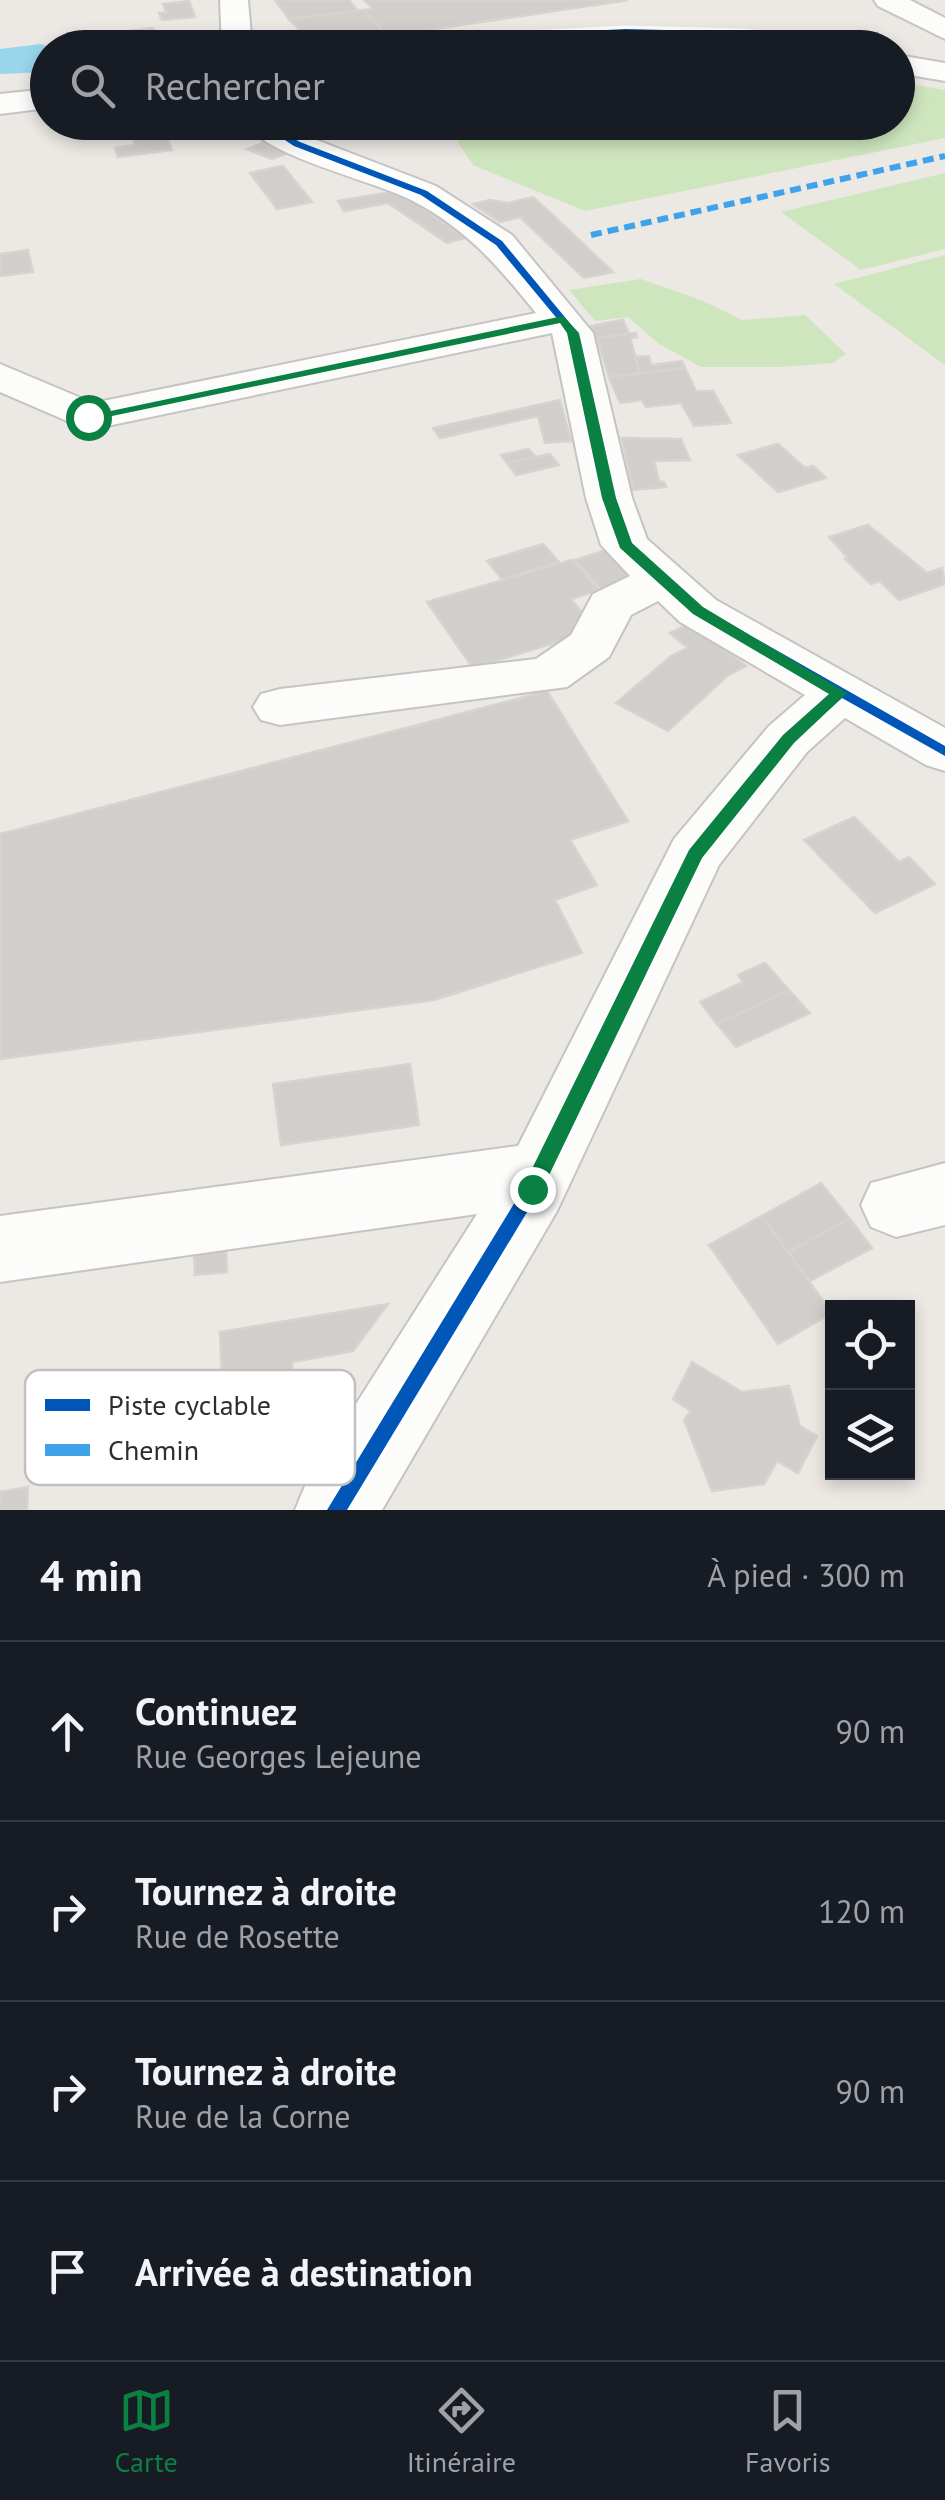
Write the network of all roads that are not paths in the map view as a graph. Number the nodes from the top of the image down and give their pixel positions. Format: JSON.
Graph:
{"nodes":[{"id":1,"x":234,"y":0,"type":"edge"},
{"id":2,"x":888,"y":0,"type":"edge"},
{"id":3,"x":236,"y":30,"type":"edge"},
{"id":4,"x":945,"y":30,"type":"edge"},
{"id":5,"x":915,"y":67,"type":"edge"},
{"id":6,"x":945,"y":72,"type":"edge"},
{"id":7,"x":30,"y":100,"type":"edge"},
{"id":8,"x":0,"y":104,"type":"edge"},
{"id":9,"x":290,"y":140,"type":"edge"},
{"id":10,"x":563,"y":319,"type":"junction"},
{"id":11,"x":0,"y":376,"type":"edge"},
{"id":12,"x":662,"y":579,"type":"junction"},
{"id":13,"x":840,"y":693,"type":"junction"},
{"id":14,"x":280,"y":708,"type":"dead end"},
{"id":15,"x":945,"y":752,"type":"edge"},
{"id":16,"x":539,"y":1174,"type":"junction"},
{"id":17,"x":0,"y":1250,"type":"edge"},
{"id":18,"x":355,"y":1479,"type":"edge"},
{"id":19,"x":351,"y":1485,"type":"edge"},
{"id":20,"x":336,"y":1510,"type":"edge"}],
"edges":[{"from":1,"to":3,"type":"street"},
{"from":2,"to":4,"type":"street"},
{"from":5,"to":6,"type":"street"},
{"from":7,"to":8,"type":"street"},
{"from":9,"to":10,"type":"street"},
{"from":10,"to":11,"type":"street"},
{"from":10,"to":12,"type":"street"},
{"from":12,"to":13,"type":"street"},
{"from":12,"to":14,"type":"street"},
{"from":13,"to":15,"type":"street"},
{"from":13,"to":16,"type":"street"},
{"from":16,"to":17,"type":"street"},
{"from":16,"to":18,"type":"street"},
{"from":19,"to":20,"type":"street"}]}
